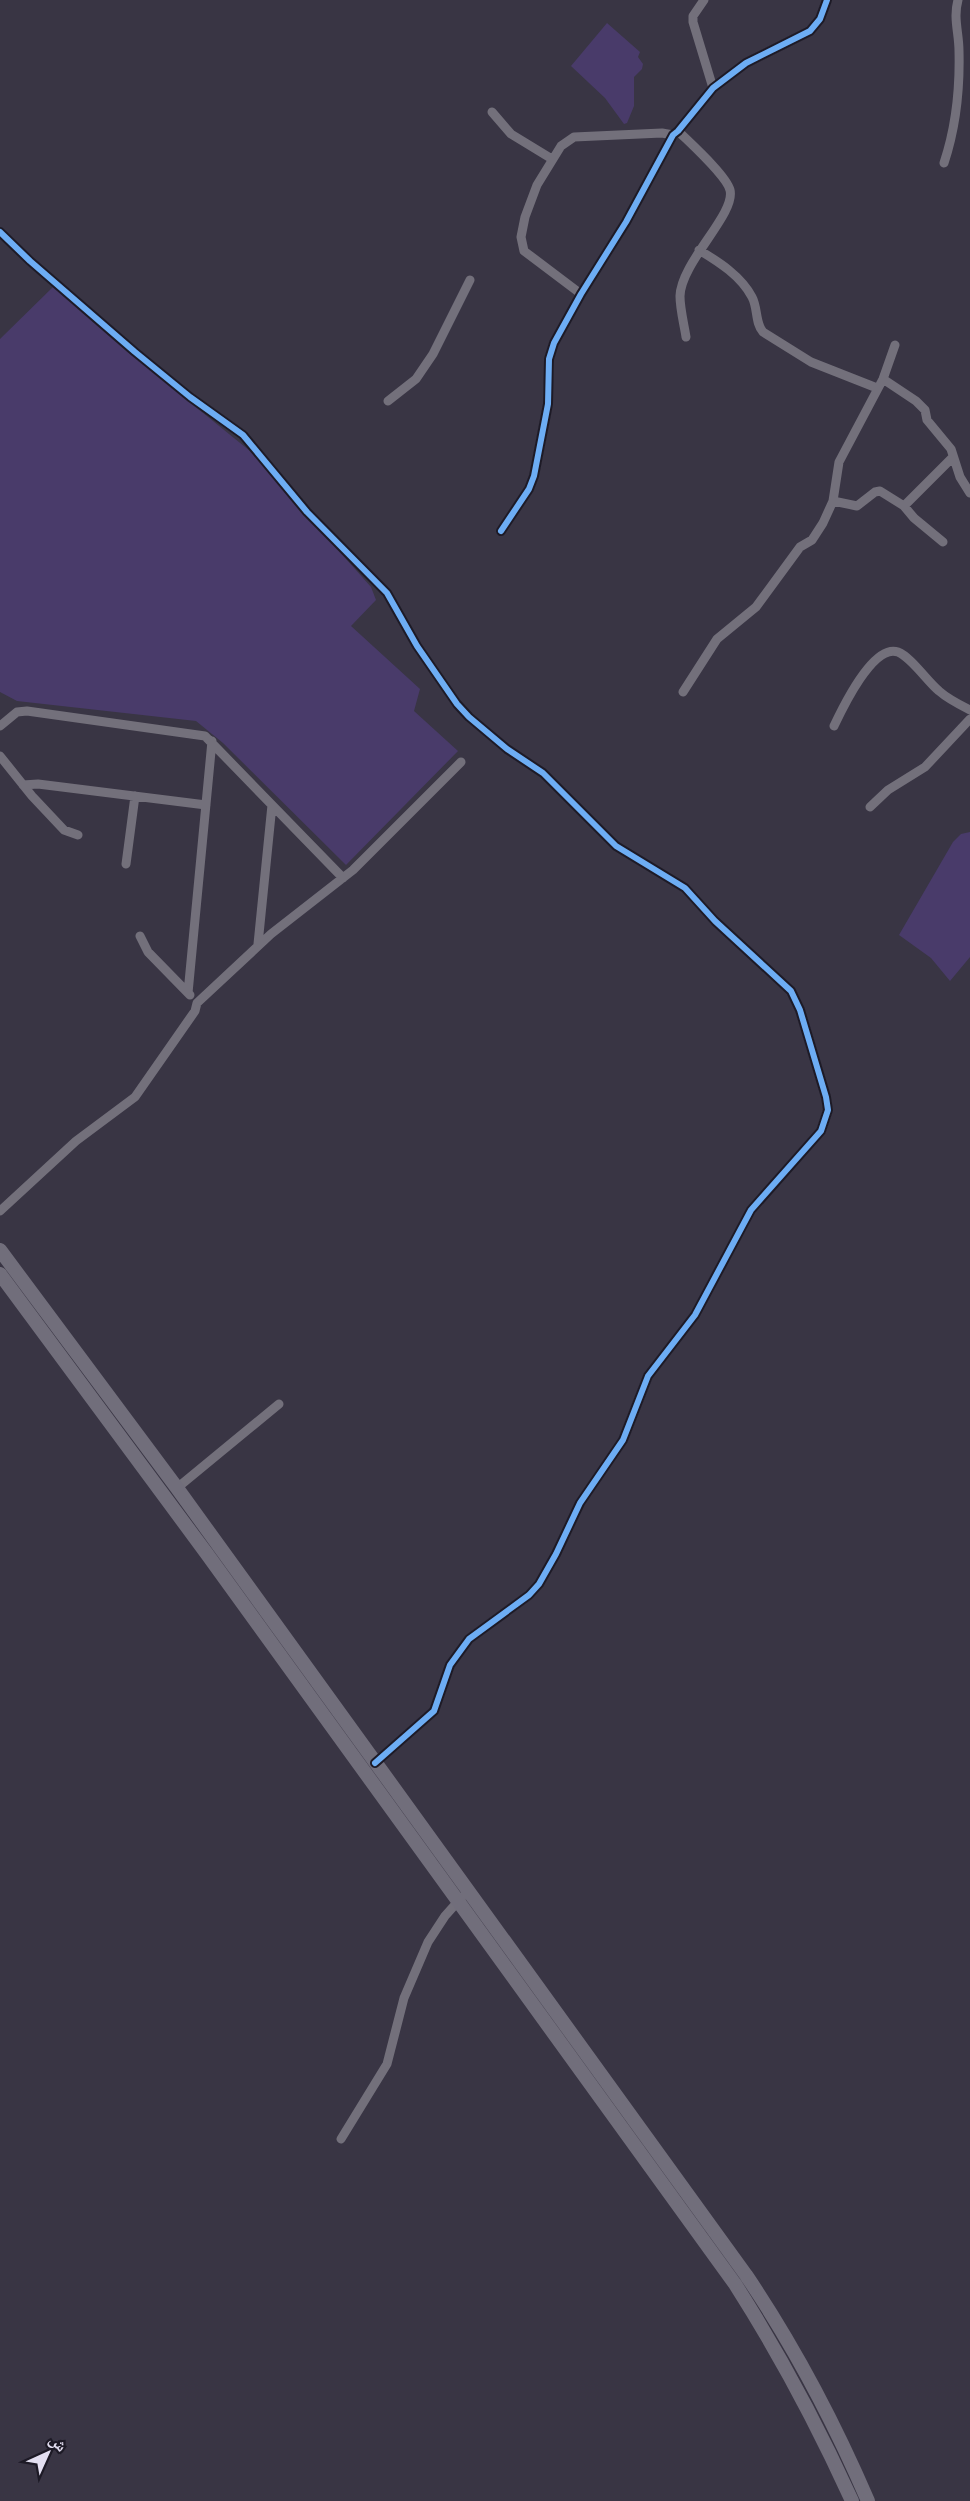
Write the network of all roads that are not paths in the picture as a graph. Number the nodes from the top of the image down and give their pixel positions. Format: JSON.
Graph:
{"nodes":[{"id":1,"x":704,"y":0,"type":"edge"},
{"id":2,"x":827,"y":0,"type":"edge"},
{"id":3,"x":958,"y":0,"type":"edge"},
{"id":4,"x":712,"y":88,"type":"junction"},
{"id":5,"x":492,"y":112,"type":"dead end"},
{"id":6,"x":676,"y":133,"type":"junction"},
{"id":7,"x":552,"y":159,"type":"junction"},
{"id":8,"x":944,"y":163,"type":"dead end"},
{"id":9,"x":0,"y":232,"type":"edge"},
{"id":10,"x":699,"y":250,"type":"junction"},
{"id":11,"x":470,"y":280,"type":"dead end"},
{"id":12,"x":580,"y":294,"type":"junction"},
{"id":13,"x":686,"y":337,"type":"dead end"},
{"id":14,"x":895,"y":345,"type":"dead end"},
{"id":15,"x":883,"y":379,"type":"junction"},
{"id":16,"x":877,"y":388,"type":"junction"},
{"id":17,"x":388,"y":401,"type":"dead end"},
{"id":18,"x":953,"y":457,"type":"junction"},
{"id":19,"x":970,"y":493,"type":"edge"},
{"id":20,"x":833,"y":501,"type":"junction"},
{"id":21,"x":904,"y":506,"type":"junction"},
{"id":22,"x":501,"y":531,"type":"dead end"},
{"id":23,"x":943,"y":542,"type":"dead end"},
{"id":24,"x":682,"y":692,"type":"dead end"},
{"id":25,"x":970,"y":710,"type":"edge"},
{"id":26,"x":970,"y":719,"type":"edge"},
{"id":27,"x":0,"y":726,"type":"edge"},
{"id":28,"x":834,"y":726,"type":"dead end"},
{"id":29,"x":212,"y":741,"type":"junction"},
{"id":30,"x":0,"y":756,"type":"edge"},
{"id":31,"x":461,"y":762,"type":"dead end"},
{"id":32,"x":23,"y":785,"type":"junction"},
{"id":33,"x":135,"y":796,"type":"junction"},
{"id":34,"x":206,"y":805,"type":"junction"},
{"id":35,"x":272,"y":805,"type":"junction"},
{"id":36,"x":870,"y":807,"type":"dead end"},
{"id":37,"x":78,"y":835,"type":"dead end"},
{"id":38,"x":126,"y":864,"type":"dead end"},
{"id":39,"x":343,"y":878,"type":"junction"},
{"id":40,"x":140,"y":936,"type":"dead end"},
{"id":41,"x":258,"y":944,"type":"junction"},
{"id":42,"x":188,"y":993,"type":"junction"},
{"id":43,"x":197,"y":1003,"type":"junction"},
{"id":44,"x":0,"y":1211,"type":"edge"},
{"id":45,"x":0,"y":1250,"type":"edge"},
{"id":46,"x":0,"y":1274,"type":"edge"},
{"id":47,"x":279,"y":1404,"type":"dead end"},
{"id":48,"x":177,"y":1488,"type":"junction"},
{"id":49,"x":213,"y":1550,"type":"junction"},
{"id":50,"x":375,"y":1763,"type":"junction"},
{"id":51,"x":468,"y":1892,"type":"junction"},
{"id":52,"x":456,"y":1901,"type":"junction"},
{"id":53,"x":645,"y":2132,"type":"junction"},
{"id":54,"x":341,"y":2139,"type":"dead end"},
{"id":55,"x":633,"y":2140,"type":"junction"},
{"id":56,"x":747,"y":2275,"type":"junction"},
{"id":57,"x":735,"y":2284,"type":"junction"},
{"id":58,"x":852,"y":2501,"type":"edge"},
{"id":59,"x":868,"y":2501,"type":"edge"}],
"edges":[{"from":1,"to":4,"type":"street"},
{"from":2,"to":4,"type":"street"},
{"from":3,"to":8,"type":"street"},
{"from":4,"to":6,"type":"street"},
{"from":5,"to":7,"type":"street"},
{"from":6,"to":7,"type":"street"},
{"from":6,"to":10,"type":"street"},
{"from":6,"to":12,"type":"street"},
{"from":7,"to":12,"type":"street"},
{"from":9,"to":50,"type":"street"},
{"from":10,"to":13,"type":"street"},
{"from":10,"to":16,"type":"street"},
{"from":11,"to":17,"type":"street"},
{"from":12,"to":22,"type":"street"},
{"from":14,"to":15,"type":"street"},
{"from":15,"to":16,"type":"street"},
{"from":15,"to":18,"type":"street"},
{"from":16,"to":20,"type":"street"},
{"from":18,"to":19,"type":"street"},
{"from":18,"to":21,"type":"street"},
{"from":20,"to":21,"type":"street"},
{"from":20,"to":24,"type":"street"},
{"from":21,"to":23,"type":"street"},
{"from":25,"to":28,"type":"street"},
{"from":26,"to":36,"type":"street"},
{"from":27,"to":29,"type":"street"},
{"from":29,"to":34,"type":"street"},
{"from":29,"to":35,"type":"street"},
{"from":30,"to":32,"type":"street"},
{"from":31,"to":39,"type":"street"},
{"from":32,"to":33,"type":"street"},
{"from":32,"to":37,"type":"street"},
{"from":33,"to":34,"type":"street"},
{"from":33,"to":38,"type":"street"},
{"from":34,"to":42,"type":"street"},
{"from":35,"to":39,"type":"street"},
{"from":35,"to":41,"type":"street"},
{"from":39,"to":41,"type":"street"},
{"from":40,"to":42,"type":"street"},
{"from":41,"to":43,"type":"street"},
{"from":42,"to":43,"type":"street"},
{"from":43,"to":44,"type":"street"},
{"from":45,"to":48,"type":"main road"},
{"from":46,"to":49,"type":"main road"},
{"from":47,"to":48,"type":"street"},
{"from":48,"to":49,"type":"main road"},
{"from":49,"to":50,"type":"main road"},
{"from":49,"to":52,"type":"main road"},
{"from":50,"to":51,"type":"main road"},
{"from":51,"to":52,"type":"street"},
{"from":51,"to":53,"type":"main road"},
{"from":52,"to":54,"type":"street"},
{"from":52,"to":55,"type":"main road"},
{"from":53,"to":55,"type":"main road"},
{"from":53,"to":56,"type":"main road"},
{"from":55,"to":57,"type":"main road"},
{"from":56,"to":57,"type":"main road"},
{"from":56,"to":59,"type":"main road"},
{"from":57,"to":58,"type":"main road"}]}
